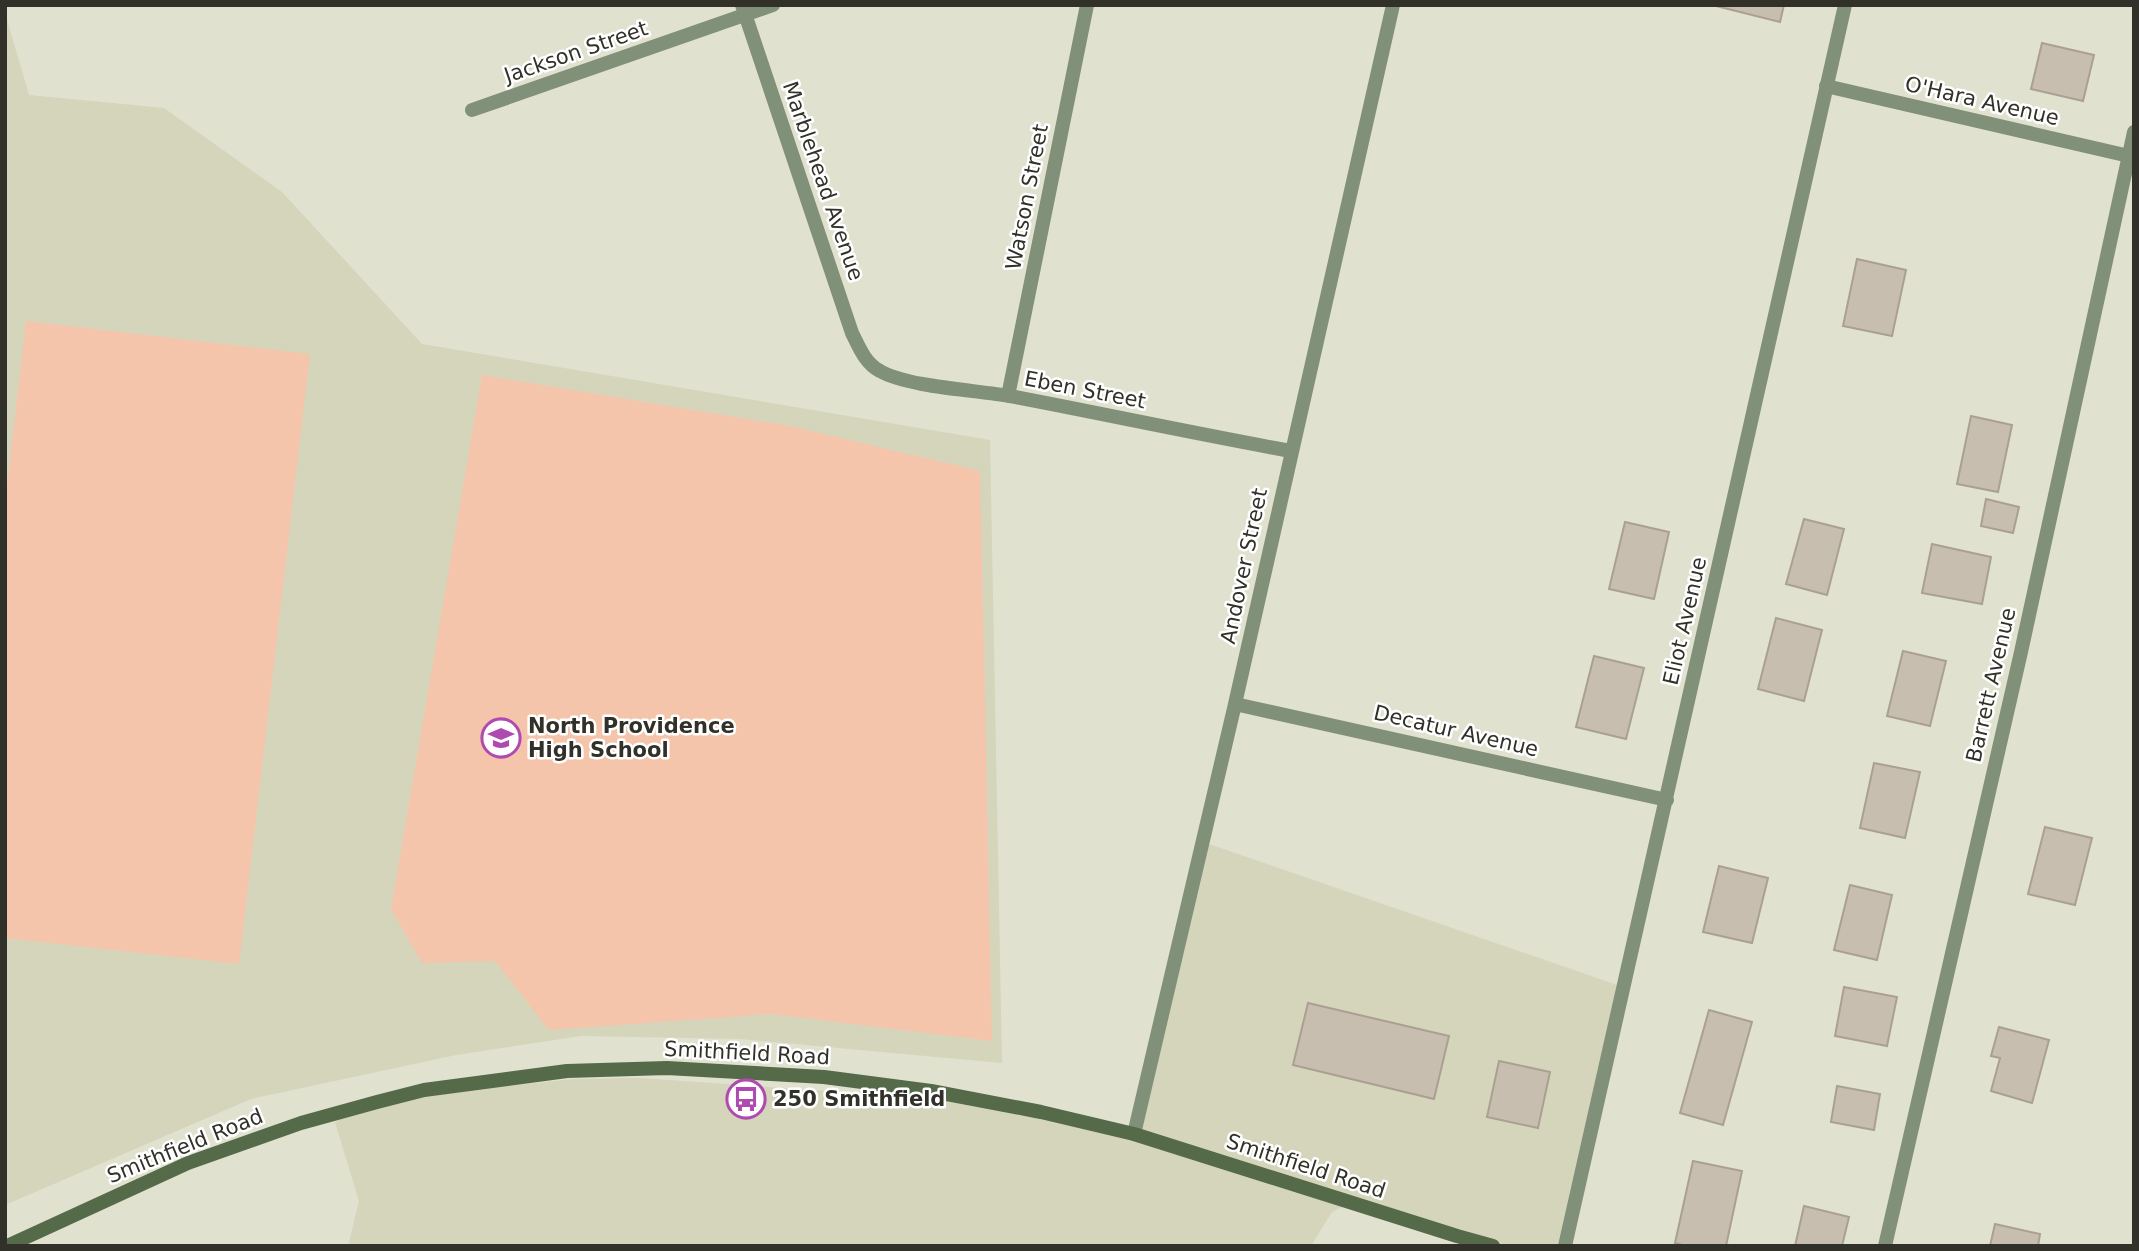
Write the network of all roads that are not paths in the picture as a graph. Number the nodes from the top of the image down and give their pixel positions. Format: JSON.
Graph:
{"nodes":[{"id":1,"x":773,"y":5,"type":"edge"},
{"id":2,"x":1087,"y":5,"type":"edge"},
{"id":3,"x":1393,"y":5,"type":"edge"},
{"id":4,"x":1845,"y":5,"type":"edge"},
{"id":5,"x":743,"y":10,"type":"edge"},
{"id":6,"x":1826,"y":86,"type":"junction"},
{"id":7,"x":472,"y":110,"type":"dead end"},
{"id":8,"x":2134,"y":132,"type":"edge"},
{"id":9,"x":2129,"y":156,"type":"junction"},
{"id":10,"x":872,"y":366,"type":"joint"},
{"id":11,"x":1008,"y":396,"type":"junction"},
{"id":12,"x":1291,"y":451,"type":"junction"},
{"id":13,"x":1235,"y":704,"type":"junction"},
{"id":14,"x":1667,"y":800,"type":"junction"},
{"id":15,"x":1134,"y":1134,"type":"junction"},
{"id":16,"x":1456,"y":1241,"type":"edge"},
{"id":17,"x":8,"y":1246,"type":"edge"},
{"id":18,"x":1493,"y":1246,"type":"edge"},
{"id":19,"x":1565,"y":1246,"type":"edge"},
{"id":20,"x":1885,"y":1246,"type":"edge"}],
"edges":[{"from":1,"to":5,"type":"street","name":"Jackson Street"},
{"from":2,"to":11,"type":"street","name":"Watson Street"},
{"from":3,"to":12,"type":"street","name":"Andover Street"},
{"from":4,"to":6,"type":"street","name":"Eliot Avenue"},
{"from":5,"to":7,"type":"street","name":"Jackson Street"},
{"from":5,"to":10,"type":"street","name":"Marblehead Avenue"},
{"from":6,"to":9,"type":"street","name":"O'Hara Avenue"},
{"from":6,"to":14,"type":"street","name":"Eliot Avenue"},
{"from":8,"to":9,"type":"street","name":"Barrett Avenue"},
{"from":9,"to":20,"type":"street","name":"Barrett Avenue"},
{"from":10,"to":11,"type":"street","name":"Eben Street"},
{"from":11,"to":12,"type":"street","name":"Eben Street"},
{"from":12,"to":13,"type":"street","name":"Andover Street"},
{"from":13,"to":14,"type":"street","name":"Decatur Avenue"},
{"from":13,"to":15,"type":"street","name":"Andover Street"},
{"from":14,"to":19,"type":"street","name":"Eliot Avenue"},
{"from":15,"to":16,"type":"main road","name":"Smithfield Road"},
{"from":15,"to":17,"type":"main road","name":"Smithfield Road"},
{"from":16,"to":18,"type":"main road","name":"Smithfield Road"}]}
